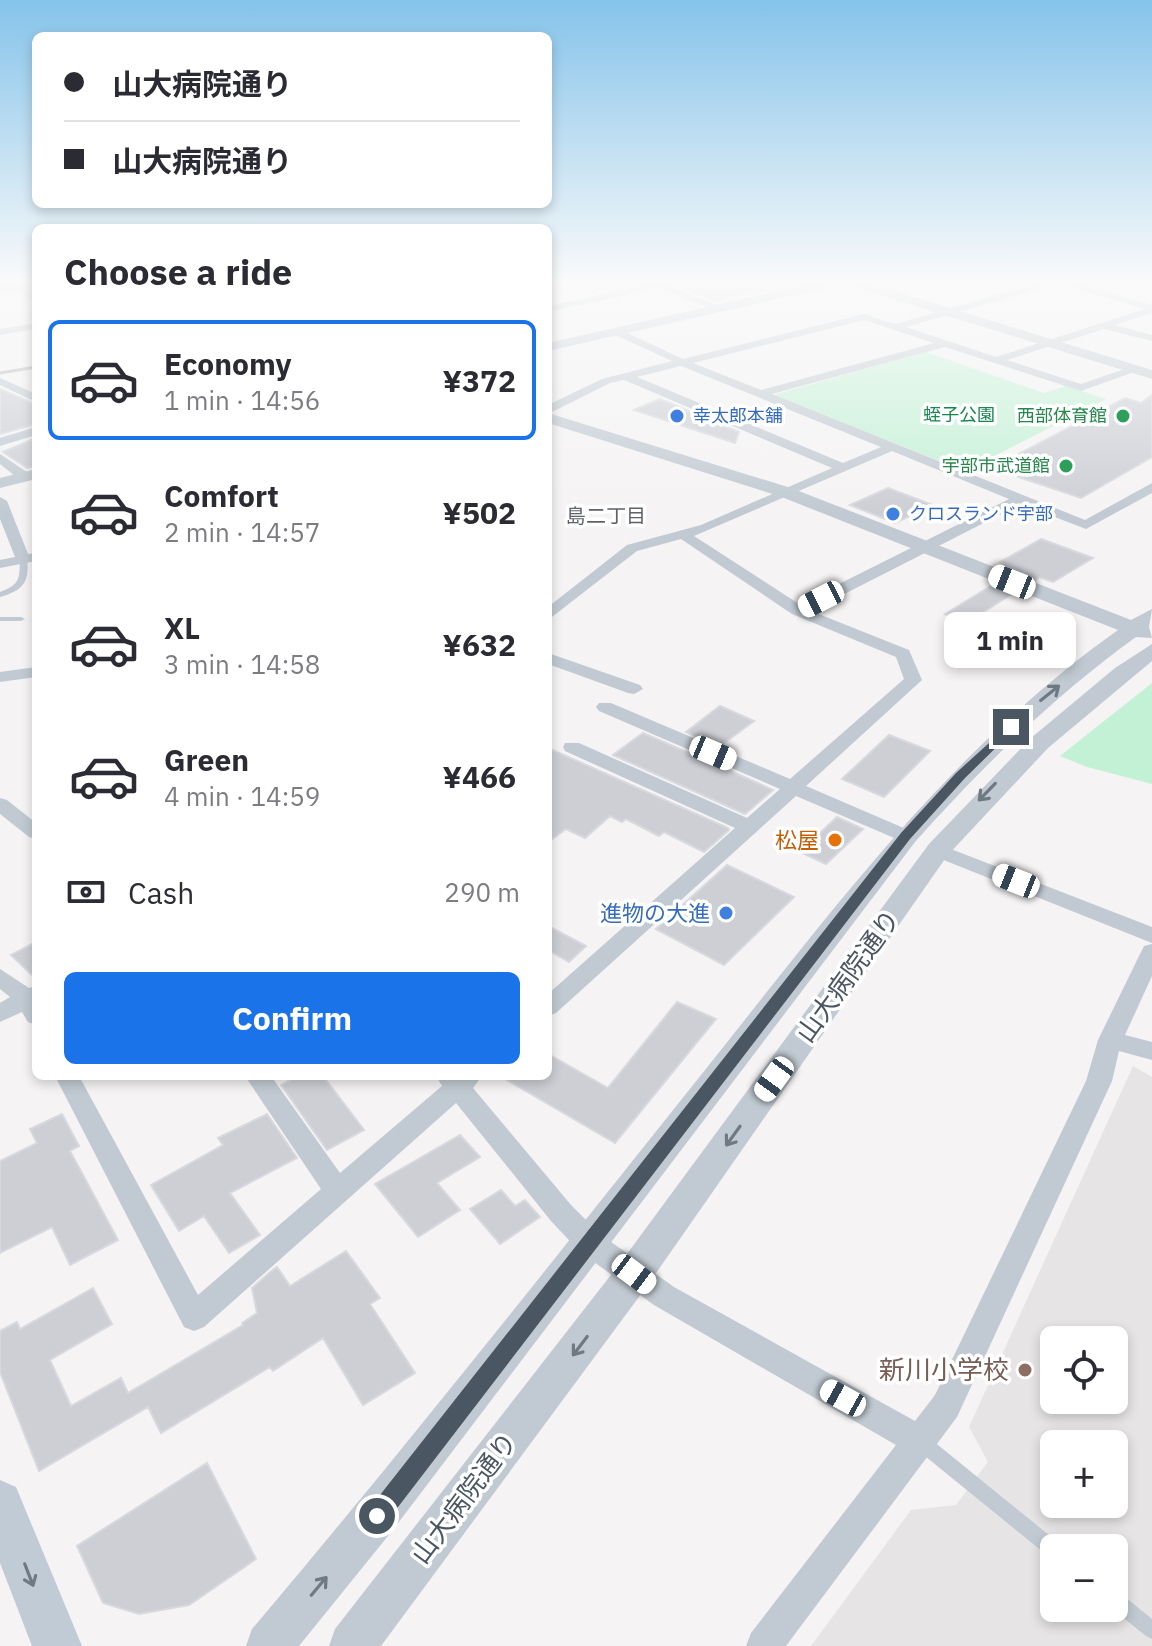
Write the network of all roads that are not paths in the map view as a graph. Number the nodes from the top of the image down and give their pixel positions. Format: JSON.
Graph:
{"nodes":[{"id":1,"x":673,"y":358,"type":"edge"},
{"id":2,"x":699,"y":358,"type":"edge"},
{"id":3,"x":892,"y":358,"type":"edge"},
{"id":4,"x":991,"y":358,"type":"edge"},
{"id":5,"x":1003,"y":358,"type":"edge"},
{"id":6,"x":1096,"y":358,"type":"edge"},
{"id":7,"x":997,"y":360,"type":"junction"},
{"id":8,"x":682,"y":362,"type":"junction"},
{"id":9,"x":1133,"y":369,"type":"junction"},
{"id":10,"x":1152,"y":375,"type":"edge"},
{"id":11,"x":625,"y":376,"type":"junction"},
{"id":12,"x":0,"y":381,"type":"edge"},
{"id":13,"x":762,"y":393,"type":"junction"},
{"id":14,"x":32,"y":396,"type":"edge"},
{"id":15,"x":552,"y":408,"type":"edge"},
{"id":16,"x":552,"y":419,"type":"edge"},
{"id":17,"x":32,"y":432,"type":"edge"},
{"id":18,"x":0,"y":442,"type":"edge"},
{"id":19,"x":893,"y":446,"type":"junction"},
{"id":20,"x":0,"y":458,"type":"edge"},
{"id":21,"x":841,"y":467,"type":"junction"},
{"id":22,"x":31,"y":476,"type":"edge"},
{"id":23,"x":0,"y":483,"type":"edge"},
{"id":24,"x":1152,"y":487,"type":"edge"},
{"id":25,"x":785,"y":492,"type":"junction"},
{"id":26,"x":1022,"y":498,"type":"junction"},
{"id":27,"x":0,"y":501,"type":"edge"},
{"id":28,"x":681,"y":533,"type":"junction"},
{"id":29,"x":924,"y":547,"type":"junction"},
{"id":30,"x":30,"y":558,"type":"edge"},
{"id":31,"x":0,"y":564,"type":"edge"},
{"id":32,"x":0,"y":595,"type":"edge"},
{"id":33,"x":552,"y":608,"type":"edge"},
{"id":34,"x":798,"y":611,"type":"junction"},
{"id":35,"x":0,"y":619,"type":"edge"},
{"id":36,"x":21,"y":619,"type":"dead end"},
{"id":37,"x":1147,"y":632,"type":"edge"},
{"id":38,"x":552,"y":659,"type":"edge"},
{"id":39,"x":32,"y":673,"type":"edge"},
{"id":40,"x":0,"y":677,"type":"edge"},
{"id":41,"x":634,"y":689,"type":"dead end"},
{"id":42,"x":605,"y":707,"type":"dead end"},
{"id":43,"x":572,"y":747,"type":"dead end"},
{"id":44,"x":794,"y":788,"type":"junction"},
{"id":45,"x":0,"y":804,"type":"edge"},
{"id":46,"x":750,"y":827,"type":"junction"},
{"id":47,"x":32,"y":830,"type":"edge"},
{"id":48,"x":906,"y":836,"type":"junction"},
{"id":49,"x":938,"y":850,"type":"junction"},
{"id":50,"x":1152,"y":935,"type":"edge"},
{"id":51,"x":1152,"y":953,"type":"edge"},
{"id":52,"x":0,"y":977,"type":"edge"},
{"id":53,"x":32,"y":1002,"type":"edge"},
{"id":54,"x":32,"y":1003,"type":"edge"},
{"id":55,"x":552,"y":1003,"type":"edge"},
{"id":56,"x":0,"y":1013,"type":"edge"},
{"id":57,"x":1110,"y":1040,"type":"junction"},
{"id":58,"x":1152,"y":1051,"type":"edge"},
{"id":59,"x":69,"y":1080,"type":"edge"},
{"id":60,"x":260,"y":1080,"type":"edge"},
{"id":61,"x":458,"y":1080,"type":"edge"},
{"id":62,"x":339,"y":1193,"type":"junction"},
{"id":63,"x":590,"y":1243,"type":"junction"},
{"id":64,"x":634,"y":1274,"type":"junction"},
{"id":65,"x":920,"y":1441,"type":"junction"},
{"id":66,"x":0,"y":1503,"type":"edge"},
{"id":67,"x":1040,"y":1539,"type":"edge"},
{"id":68,"x":1128,"y":1610,"type":"edge"},
{"id":69,"x":1152,"y":1630,"type":"edge"},
{"id":70,"x":57,"y":1646,"type":"edge"},
{"id":71,"x":269,"y":1646,"type":"edge"},
{"id":72,"x":352,"y":1646,"type":"edge"},
{"id":73,"x":764,"y":1646,"type":"edge"}],
"edges":[{"from":1,"to":8,"type":"street"},
{"from":2,"to":8,"type":"street"},
{"from":3,"to":13,"type":"street"},
{"from":4,"to":7,"type":"street"},
{"from":5,"to":7,"type":"street"},
{"from":6,"to":9,"type":"street"},
{"from":7,"to":9,"type":"street"},
{"from":8,"to":11,"type":"street"},
{"from":8,"to":13,"type":"street"},
{"from":9,"to":10,"type":"street"},
{"from":11,"to":15,"type":"street"},
{"from":11,"to":21,"type":"street"},
{"from":12,"to":14,"type":"street"},
{"from":13,"to":19,"type":"street"},
{"from":16,"to":25,"type":"street"},
{"from":17,"to":18,"type":"street"},
{"from":19,"to":21,"type":"street"},
{"from":19,"to":26,"type":"street"},
{"from":20,"to":22,"type":"street"},
{"from":21,"to":25,"type":"street"},
{"from":22,"to":23,"type":"street"},
{"from":24,"to":26,"type":"street"},
{"from":25,"to":28,"type":"street"},
{"from":25,"to":29,"type":"street"},
{"from":26,"to":29,"type":"street"},
{"from":27,"to":30,"type":"street"},
{"from":28,"to":33,"type":"street"},
{"from":28,"to":34,"type":"street"},
{"from":29,"to":34,"type":"street"},
{"from":29,"to":37,"type":"street"},
{"from":30,"to":31,"type":"street"},
{"from":30,"to":32,"type":"lane"},
{"from":34,"to":44,"type":"street"},
{"from":35,"to":36,"type":"lane"},
{"from":48,"to":37,"type":"street","name":"山大病院通り","one_way":true},
{"from":37,"to":49,"type":"street","name":"山大病院通り","one_way":true},
{"from":38,"to":41,"type":"street"},
{"from":39,"to":40,"type":"street"},
{"from":42,"to":44,"type":"street"},
{"from":43,"to":46,"type":"street"},
{"from":44,"to":46,"type":"street"},
{"from":44,"to":48,"type":"street"},
{"from":45,"to":47,"type":"street"},
{"from":46,"to":55,"type":"street"},
{"from":48,"to":63,"type":"street","name":"山大病院通り"},
{"from":49,"to":50,"type":"street"},
{"from":49,"to":64,"type":"street","name":"山大病院通り","one_way":true},
{"from":51,"to":57,"type":"street"},
{"from":52,"to":53,"type":"street"},
{"from":54,"to":56,"type":"street"},
{"from":57,"to":58,"type":"street"},
{"from":57,"to":65,"type":"street"},
{"from":59,"to":62,"type":"street"},
{"from":60,"to":62,"type":"street"},
{"from":61,"to":62,"type":"street"},
{"from":61,"to":63,"type":"street"},
{"from":63,"to":64,"type":"street"},
{"from":71,"to":63,"type":"street","name":"山大病院通り","one_way":true},
{"from":64,"to":65,"type":"street"},
{"from":64,"to":72,"type":"street","name":"山大病院通り","one_way":true},
{"from":65,"to":67,"type":"lane"},
{"from":65,"to":73,"type":"street"},
{"from":66,"to":70,"type":"main road","one_way":true},
{"from":68,"to":69,"type":"lane"}]}
